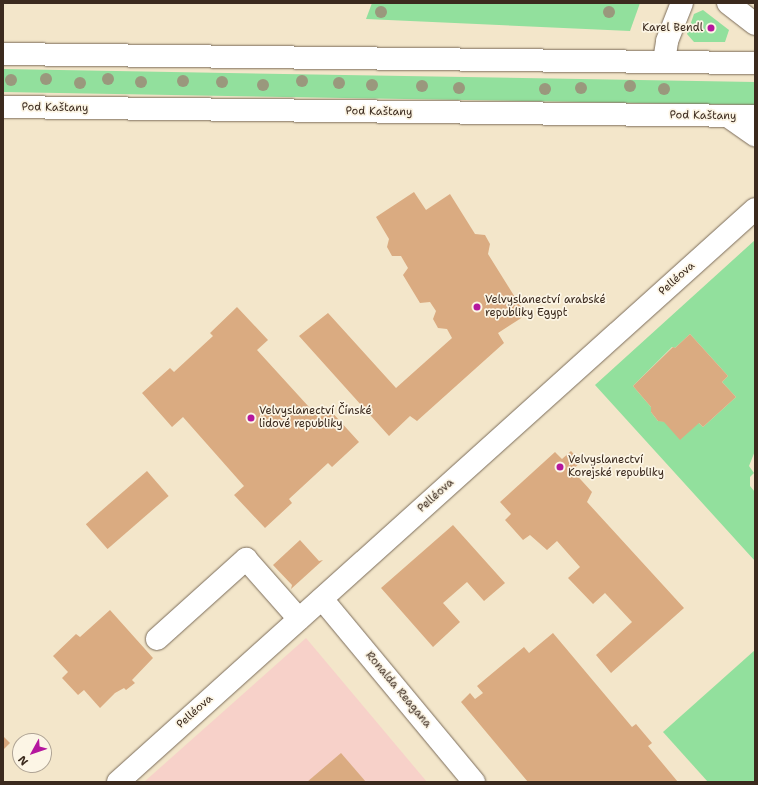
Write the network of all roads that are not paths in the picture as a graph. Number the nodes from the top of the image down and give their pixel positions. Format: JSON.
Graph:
{"nodes":[{"id":1,"x":682,"y":3,"type":"edge"},
{"id":2,"x":728,"y":3,"type":"edge"},
{"id":3,"x":755,"y":24,"type":"edge"},
{"id":4,"x":3,"y":54,"type":"edge"},
{"id":5,"x":664,"y":61,"type":"junction"},
{"id":6,"x":755,"y":63,"type":"edge"},
{"id":7,"x":3,"y":107,"type":"edge"},
{"id":8,"x":755,"y":116,"type":"edge"},
{"id":9,"x":730,"y":117,"type":"junction"},
{"id":10,"x":755,"y":135,"type":"edge"},
{"id":11,"x":755,"y":210,"type":"edge"},
{"id":12,"x":322,"y":599,"type":"junction"},
{"id":13,"x":299,"y":619,"type":"junction"},
{"id":14,"x":157,"y":639,"type":"dead end"},
{"id":15,"x":118,"y":782,"type":"edge"},
{"id":16,"x":474,"y":782,"type":"edge"}],
"edges":[{"from":1,"to":5,"type":"main road"},
{"from":2,"to":3,"type":"main road"},
{"from":4,"to":5,"type":"main road"},
{"from":5,"to":6,"type":"main road"},
{"from":7,"to":9,"type":"main road","name":"Pod Kaštany"},
{"from":8,"to":9,"type":"main road","name":"Pod Kaštany"},
{"from":9,"to":10,"type":"main road"},
{"from":11,"to":12,"type":"main road","name":"Pelléova"},
{"from":12,"to":13,"type":"main road","name":"Pelléova"},
{"from":12,"to":16,"type":"main road","name":"Ronalda Reagana"},
{"from":13,"to":14,"type":"main road"},
{"from":13,"to":15,"type":"main road","name":"Pelléova"}]}
